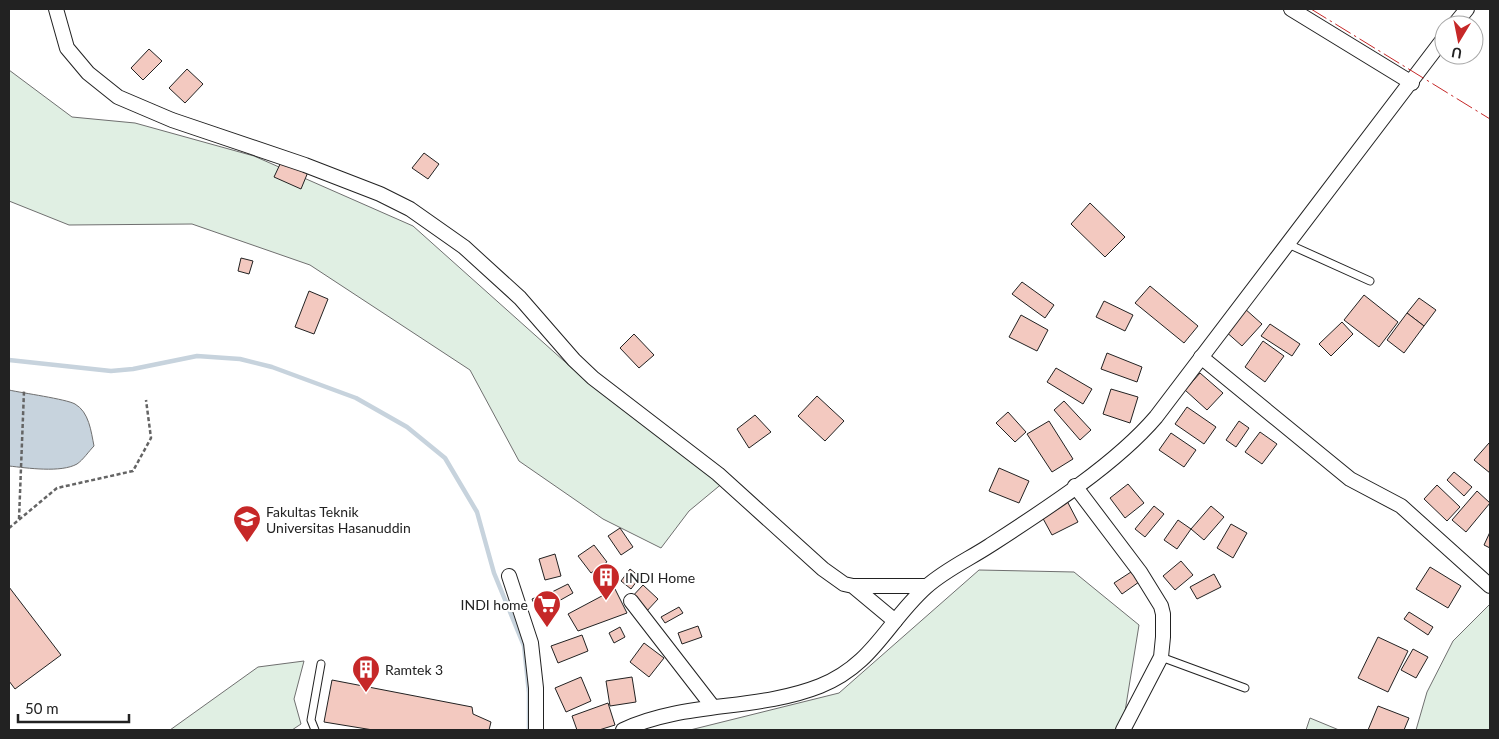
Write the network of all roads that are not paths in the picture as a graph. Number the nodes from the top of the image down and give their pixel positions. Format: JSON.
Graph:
{"nodes":[{"id":1,"x":56,"y":9,"type":"edge"},
{"id":2,"x":1291,"y":9,"type":"edge"},
{"id":3,"x":1434,"y":52,"type":"edge"},
{"id":4,"x":1412,"y":83,"type":"junction"},
{"id":5,"x":1288,"y":244,"type":"junction"},
{"id":6,"x":1370,"y":281,"type":"dead end"},
{"id":7,"x":1201,"y":357,"type":"junction"},
{"id":8,"x":1075,"y":486,"type":"junction"},
{"id":9,"x":509,"y":576,"type":"dead end"},
{"id":10,"x":853,"y":586,"type":"junction"},
{"id":11,"x":926,"y":586,"type":"junction"},
{"id":12,"x":1490,"y":586,"type":"edge"},
{"id":13,"x":630,"y":601,"type":"dead end"},
{"id":14,"x":895,"y":621,"type":"junction"},
{"id":15,"x":1161,"y":657,"type":"junction"},
{"id":16,"x":321,"y":664,"type":"dead end"},
{"id":17,"x":1245,"y":688,"type":"dead end"},
{"id":18,"x":713,"y":707,"type":"junction"},
{"id":19,"x":315,"y":730,"type":"edge"},
{"id":20,"x":536,"y":730,"type":"edge"},
{"id":21,"x":622,"y":730,"type":"edge"},
{"id":22,"x":1123,"y":730,"type":"edge"}],
"edges":[{"from":1,"to":10,"type":"street"},
{"from":2,"to":4,"type":"street"},
{"from":3,"to":4,"type":"street"},
{"from":4,"to":5,"type":"street"},
{"from":5,"to":6,"type":"lane"},
{"from":5,"to":7,"type":"street"},
{"from":7,"to":8,"type":"street"},
{"from":7,"to":12,"type":"street"},
{"from":8,"to":11,"type":"street"},
{"from":8,"to":15,"type":"street"},
{"from":9,"to":20,"type":"street"},
{"from":10,"to":11,"type":"street"},
{"from":10,"to":14,"type":"street"},
{"from":11,"to":14,"type":"street"},
{"from":13,"to":18,"type":"street"},
{"from":14,"to":18,"type":"street"},
{"from":15,"to":17,"type":"lane"},
{"from":15,"to":22,"type":"street"},
{"from":16,"to":19,"type":"lane"},
{"from":18,"to":21,"type":"street"}]}
